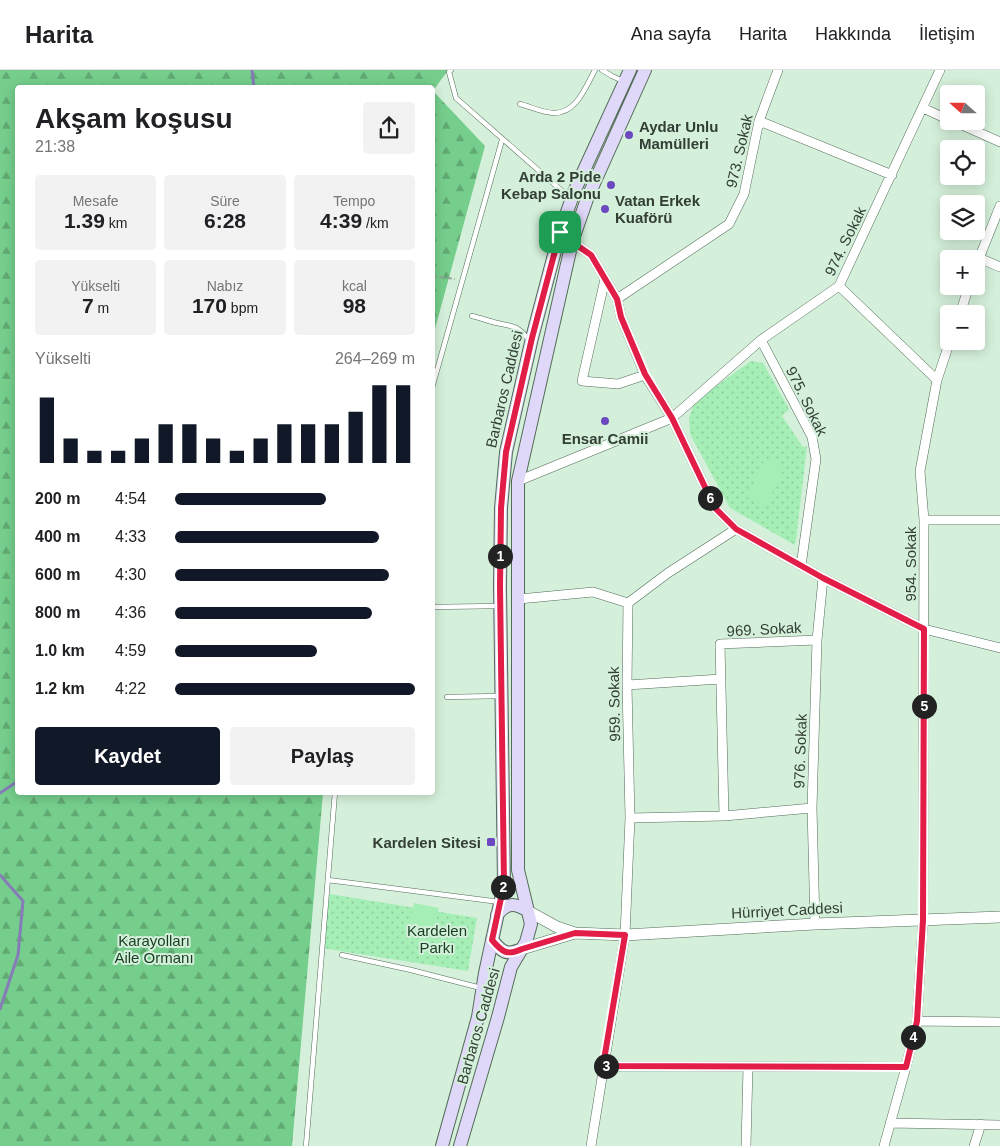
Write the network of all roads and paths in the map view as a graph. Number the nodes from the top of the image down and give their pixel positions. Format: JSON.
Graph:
{"nodes":[{"id":1,"x":451,"y":70,"type":"edge"},
{"id":2,"x":595,"y":70,"type":"edge"},
{"id":3,"x":602,"y":70,"type":"edge"},
{"id":4,"x":645,"y":70,"type":"edge"},
{"id":5,"x":778,"y":70,"type":"edge"},
{"id":6,"x":940,"y":70,"type":"edge"},
{"id":7,"x":627,"y":76,"type":"edge"},
{"id":8,"x":520,"y":104,"type":"dead end"},
{"id":9,"x":923,"y":108,"type":"junction"},
{"id":10,"x":940,"y":116,"type":"edge"},
{"id":11,"x":759,"y":121,"type":"junction"},
{"id":12,"x":973,"y":130,"type":"edge"},
{"id":13,"x":502,"y":140,"type":"junction"},
{"id":14,"x":1000,"y":142,"type":"edge"},
{"id":15,"x":892,"y":175,"type":"junction"},
{"id":16,"x":572,"y":200,"type":"junction"},
{"id":17,"x":1000,"y":206,"type":"edge"},
{"id":18,"x":560,"y":232,"type":"junction"},
{"id":19,"x":572,"y":242,"type":"junction"},
{"id":20,"x":983,"y":250,"type":"edge"},
{"id":21,"x":985,"y":264,"type":"edge"},
{"id":22,"x":1000,"y":267,"type":"edge"},
{"id":23,"x":435,"y":276,"type":"edge"},
{"id":24,"x":605,"y":279,"type":"junction"},
{"id":25,"x":463,"y":280,"type":"junction"},
{"id":26,"x":839,"y":286,"type":"junction"},
{"id":27,"x":617,"y":299,"type":"junction"},
{"id":28,"x":472,"y":316,"type":"dead end"},
{"id":29,"x":761,"y":340,"type":"junction"},
{"id":30,"x":531,"y":342,"type":"junction"},
{"id":31,"x":947,"y":350,"type":"edge"},
{"id":32,"x":645,"y":374,"type":"junction"},
{"id":33,"x":435,"y":378,"type":"edge"},
{"id":34,"x":937,"y":380,"type":"junction"},
{"id":35,"x":672,"y":418,"type":"junction"},
{"id":36,"x":518,"y":481,"type":"junction"},
{"id":37,"x":924,"y":520,"type":"junction"},
{"id":38,"x":1000,"y":520,"type":"edge"},
{"id":39,"x":736,"y":529,"type":"junction"},
{"id":40,"x":802,"y":566,"type":"junction"},
{"id":41,"x":823,"y":578,"type":"junction"},
{"id":42,"x":519,"y":599,"type":"junction"},
{"id":43,"x":628,"y":603,"type":"junction"},
{"id":44,"x":500,"y":606,"type":"junction"},
{"id":45,"x":435,"y":607,"type":"edge"},
{"id":46,"x":924,"y":629,"type":"junction"},
{"id":47,"x":818,"y":640,"type":"junction"},
{"id":48,"x":1000,"y":648,"type":"edge"},
{"id":49,"x":721,"y":680,"type":"junction"},
{"id":50,"x":627,"y":685,"type":"junction"},
{"id":51,"x":502,"y":696,"type":"junction"},
{"id":52,"x":448,"y":697,"type":"dead end"},
{"id":53,"x":335,"y":795,"type":"edge"},
{"id":54,"x":812,"y":808,"type":"junction"},
{"id":55,"x":724,"y":816,"type":"junction"},
{"id":56,"x":630,"y":818,"type":"junction"},
{"id":57,"x":328,"y":880,"type":"junction"},
{"id":58,"x":500,"y":902,"type":"junction"},
{"id":59,"x":528,"y":911,"type":"junction"},
{"id":60,"x":497,"y":915,"type":"junction"},
{"id":61,"x":1000,"y":917,"type":"edge"},
{"id":62,"x":923,"y":920,"type":"junction"},
{"id":63,"x":815,"y":924,"type":"junction"},
{"id":64,"x":575,"y":933,"type":"junction"},
{"id":65,"x":625,"y":935,"type":"junction"},
{"id":66,"x":492,"y":940,"type":"junction"},
{"id":67,"x":522,"y":949,"type":"junction"},
{"id":68,"x":342,"y":955,"type":"dead end"},
{"id":69,"x":482,"y":988,"type":"junction"},
{"id":70,"x":917,"y":1021,"type":"junction"},
{"id":71,"x":1000,"y":1022,"type":"edge"},
{"id":72,"x":603,"y":1066,"type":"junction"},
{"id":73,"x":748,"y":1067,"type":"junction"},
{"id":74,"x":906,"y":1067,"type":"junction"},
{"id":75,"x":890,"y":1123,"type":"junction"},
{"id":76,"x":981,"y":1124,"type":"junction"},
{"id":77,"x":1000,"y":1125,"type":"edge"},
{"id":78,"x":306,"y":1146,"type":"edge"},
{"id":79,"x":442,"y":1146,"type":"edge"},
{"id":80,"x":460,"y":1146,"type":"edge"},
{"id":81,"x":591,"y":1146,"type":"edge"},
{"id":82,"x":746,"y":1146,"type":"edge"},
{"id":83,"x":884,"y":1146,"type":"edge"},
{"id":84,"x":974,"y":1146,"type":"edge"}],
"edges":[{"from":1,"to":13,"type":"lane"},
{"from":2,"to":8,"type":"lane"},
{"from":3,"to":7,"type":"lane"},
{"from":4,"to":19,"type":"main road","name":"Barbaros Caddesi"},
{"from":5,"to":11,"type":"street","name":"973. Sokak"},
{"from":6,"to":9,"type":"street","name":"974. Sokak"},
{"from":7,"to":16,"type":"main road","name":"Barbaros Caddesi"},
{"from":9,"to":10,"type":"street"},
{"from":9,"to":15,"type":"street","name":"974. Sokak"},
{"from":11,"to":15,"type":"street"},
{"from":11,"to":27,"type":"street","name":"973. Sokak"},
{"from":12,"to":14,"type":"street"},
{"from":13,"to":16,"type":"lane"},
{"from":13,"to":25,"type":"lane"},
{"from":15,"to":26,"type":"street","name":"974. Sokak"},
{"from":16,"to":18,"type":"main road","name":"Barbaros Caddesi"},
{"from":17,"to":20,"type":"street"},
{"from":18,"to":19,"type":"street"},
{"from":18,"to":30,"type":"main road","name":"Barbaros Caddesi"},
{"from":19,"to":24,"type":"street"},
{"from":19,"to":36,"type":"main road","name":"Barbaros Caddesi"},
{"from":21,"to":22,"type":"street"},
{"from":23,"to":25,"type":"path"},
{"from":24,"to":27,"type":"street"},
{"from":24,"to":32,"type":"street"},
{"from":25,"to":33,"type":"lane"},
{"from":26,"to":29,"type":"street","name":"974. Sokak"},
{"from":26,"to":34,"type":"street"},
{"from":27,"to":32,"type":"street"},
{"from":28,"to":30,"type":"lane"},
{"from":29,"to":35,"type":"street","name":"974. Sokak"},
{"from":29,"to":40,"type":"street","name":"975. Sokak"},
{"from":30,"to":44,"type":"main road","name":"Barbaros Caddesi"},
{"from":31,"to":34,"type":"street","name":"954. Sokak"},
{"from":32,"to":35,"type":"street"},
{"from":34,"to":37,"type":"street","name":"954. Sokak"},
{"from":35,"to":36,"type":"street","name":"974. Sokak"},
{"from":35,"to":39,"type":"street"},
{"from":36,"to":42,"type":"main road","name":"Barbaros Caddesi"},
{"from":37,"to":38,"type":"street"},
{"from":37,"to":46,"type":"street","name":"954. Sokak"},
{"from":39,"to":40,"type":"street"},
{"from":39,"to":43,"type":"street"},
{"from":40,"to":41,"type":"street"},
{"from":41,"to":46,"type":"street"},
{"from":41,"to":47,"type":"street","name":"976. Sokak"},
{"from":42,"to":43,"type":"street"},
{"from":42,"to":59,"type":"main road","name":"Barbaros Caddesi"},
{"from":43,"to":50,"type":"street","name":"959. Sokak"},
{"from":44,"to":45,"type":"lane"},
{"from":44,"to":51,"type":"main road","name":"Barbaros Caddesi"},
{"from":46,"to":48,"type":"street"},
{"from":46,"to":62,"type":"street","name":"954. Sokak"},
{"from":47,"to":49,"type":"street","name":"969. Sokak"},
{"from":47,"to":54,"type":"street","name":"976. Sokak"},
{"from":49,"to":50,"type":"street"},
{"from":49,"to":55,"type":"street"},
{"from":50,"to":56,"type":"street","name":"959. Sokak"},
{"from":51,"to":52,"type":"lane"},
{"from":51,"to":58,"type":"main road","name":"Barbaros Caddesi"},
{"from":53,"to":57,"type":"lane"},
{"from":54,"to":55,"type":"street"},
{"from":54,"to":63,"type":"street","name":"976. Sokak"},
{"from":55,"to":56,"type":"street"},
{"from":56,"to":65,"type":"street","name":"959. Sokak"},
{"from":57,"to":58,"type":"lane"},
{"from":57,"to":78,"type":"lane"},
{"from":58,"to":60,"type":"main road","name":"Barbaros Caddesi"},
{"from":59,"to":60,"type":"main road","name":"Hürriyet Caddesi"},
{"from":59,"to":64,"type":"street","name":"Hürriyet Caddesi"},
{"from":59,"to":67,"type":"main road","name":"Barbaros Caddesi"},
{"from":60,"to":66,"type":"main road","name":"Barbaros Caddesi"},
{"from":61,"to":62,"type":"street","name":"Hürriyet Caddesi"},
{"from":62,"to":63,"type":"street","name":"Hürriyet Caddesi"},
{"from":62,"to":70,"type":"street","name":"954. Sokak"},
{"from":63,"to":65,"type":"street","name":"Hürriyet Caddesi"},
{"from":64,"to":65,"type":"street","name":"Hürriyet Caddesi"},
{"from":64,"to":67,"type":"street","name":"Hürriyet Caddesi"},
{"from":65,"to":72,"type":"street","name":"959. Sokak"},
{"from":66,"to":67,"type":"main road","name":"Hürriyet Caddesi"},
{"from":66,"to":69,"type":"main road","name":"Barbaros Caddesi"},
{"from":67,"to":80,"type":"main road","name":"Barbaros Caddesi"},
{"from":68,"to":69,"type":"lane"},
{"from":69,"to":79,"type":"main road","name":"Barbaros Caddesi"},
{"from":70,"to":71,"type":"street"},
{"from":70,"to":74,"type":"street","name":"954. Sokak"},
{"from":72,"to":73,"type":"street"},
{"from":72,"to":81,"type":"street","name":"959. Sokak"},
{"from":73,"to":74,"type":"street"},
{"from":73,"to":82,"type":"street"},
{"from":74,"to":75,"type":"street","name":"954. Sokak"},
{"from":75,"to":76,"type":"street"},
{"from":75,"to":83,"type":"street","name":"954. Sokak"},
{"from":76,"to":77,"type":"street"},
{"from":76,"to":84,"type":"street"}]}
